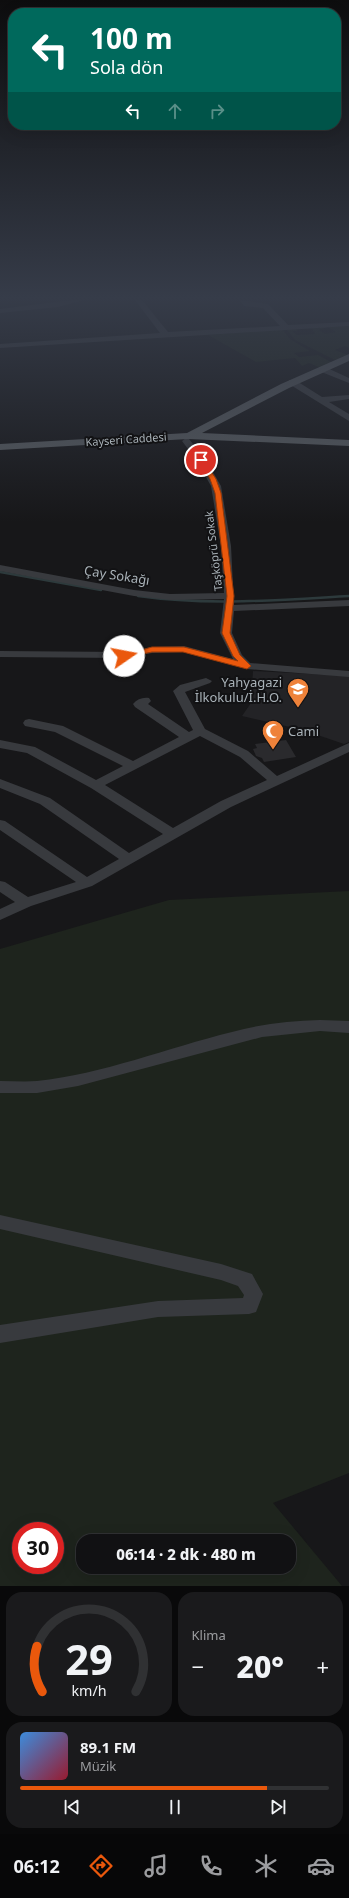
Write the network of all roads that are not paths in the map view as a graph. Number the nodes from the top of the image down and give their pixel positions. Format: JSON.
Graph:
{"nodes":[{"id":1,"x":310,"y":374,"type":"edge"},
{"id":2,"x":333,"y":374,"type":"edge"},
{"id":3,"x":349,"y":381,"type":"edge"},
{"id":4,"x":292,"y":382,"type":"junction"},
{"id":5,"x":349,"y":397,"type":"edge"},
{"id":6,"x":322,"y":400,"type":"junction"},
{"id":7,"x":349,"y":418,"type":"edge"},
{"id":8,"x":187,"y":438,"type":"junction"},
{"id":9,"x":349,"y":443,"type":"edge"},
{"id":10,"x":0,"y":447,"type":"edge"},
{"id":11,"x":349,"y":447,"type":"edge"},
{"id":12,"x":0,"y":452,"type":"edge"},
{"id":13,"x":0,"y":568,"type":"edge"},
{"id":14,"x":230,"y":600,"type":"junction"},
{"id":15,"x":349,"y":603,"type":"edge"},
{"id":16,"x":0,"y":654,"type":"edge"},
{"id":17,"x":247,"y":666,"type":"junction"},
{"id":18,"x":349,"y":674,"type":"edge"},
{"id":19,"x":206,"y":681,"type":"dead end"},
{"id":20,"x":145,"y":701,"type":"dead end"},
{"id":21,"x":29,"y":723,"type":"dead end"},
{"id":22,"x":200,"y":731,"type":"junction"},
{"id":23,"x":188,"y":737,"type":"junction"},
{"id":24,"x":0,"y":744,"type":"edge"},
{"id":25,"x":349,"y":747,"type":"edge"},
{"id":26,"x":132,"y":766,"type":"junction"},
{"id":27,"x":275,"y":781,"type":"junction"},
{"id":28,"x":0,"y":783,"type":"edge"},
{"id":29,"x":96,"y":785,"type":"junction"},
{"id":30,"x":0,"y":824,"type":"edge"},
{"id":31,"x":173,"y":834,"type":"junction"},
{"id":32,"x":130,"y":860,"type":"junction"},
{"id":33,"x":87,"y":883,"type":"junction"},
{"id":34,"x":0,"y":885,"type":"edge"},
{"id":35,"x":26,"y":903,"type":"junction"},
{"id":36,"x":0,"y":915,"type":"edge"},
{"id":37,"x":349,"y":1027,"type":"edge"},
{"id":38,"x":0,"y":1087,"type":"edge"},
{"id":39,"x":0,"y":1222,"type":"edge"},
{"id":40,"x":0,"y":1334,"type":"edge"}],
"edges":[{"from":1,"to":4,"type":"main road"},
{"from":2,"to":3,"type":"street"},
{"from":4,"to":6,"type":"street"},
{"from":4,"to":8,"type":"main road"},
{"from":5,"to":6,"type":"street"},
{"from":6,"to":7,"type":"street"},
{"from":8,"to":9,"type":"main road","name":"Kayseri Caddesi"},
{"from":8,"to":10,"type":"main road","name":"Kayseri Caddesi"},
{"from":8,"to":11,"type":"main road","name":"Kayseri Caddesi"},
{"from":8,"to":12,"type":"main road","name":"Kayseri Caddesi"},
{"from":8,"to":14,"type":"street","name":"Taşköprü Sokak"},
{"from":13,"to":14,"type":"street","name":"Çay Sokağı"},
{"from":14,"to":15,"type":"street","name":"Çay Sokağı"},
{"from":14,"to":17,"type":"street","name":"Taşköprü Sokak"},
{"from":16,"to":17,"type":"street"},
{"from":17,"to":18,"type":"street"},
{"from":19,"to":22,"type":"street"},
{"from":20,"to":23,"type":"street"},
{"from":21,"to":26,"type":"street"},
{"from":22,"to":23,"type":"street"},
{"from":22,"to":27,"type":"street"},
{"from":23,"to":26,"type":"street"},
{"from":24,"to":29,"type":"street"},
{"from":25,"to":27,"type":"street"},
{"from":26,"to":29,"type":"street"},
{"from":27,"to":31,"type":"street"},
{"from":28,"to":32,"type":"street"},
{"from":29,"to":31,"type":"street"},
{"from":30,"to":33,"type":"street"},
{"from":31,"to":32,"type":"street"},
{"from":32,"to":33,"type":"street"},
{"from":33,"to":35,"type":"street"},
{"from":34,"to":35,"type":"street"},
{"from":35,"to":36,"type":"street"},
{"from":37,"to":38,"type":"street"},
{"from":39,"to":40,"type":"street"}]}
